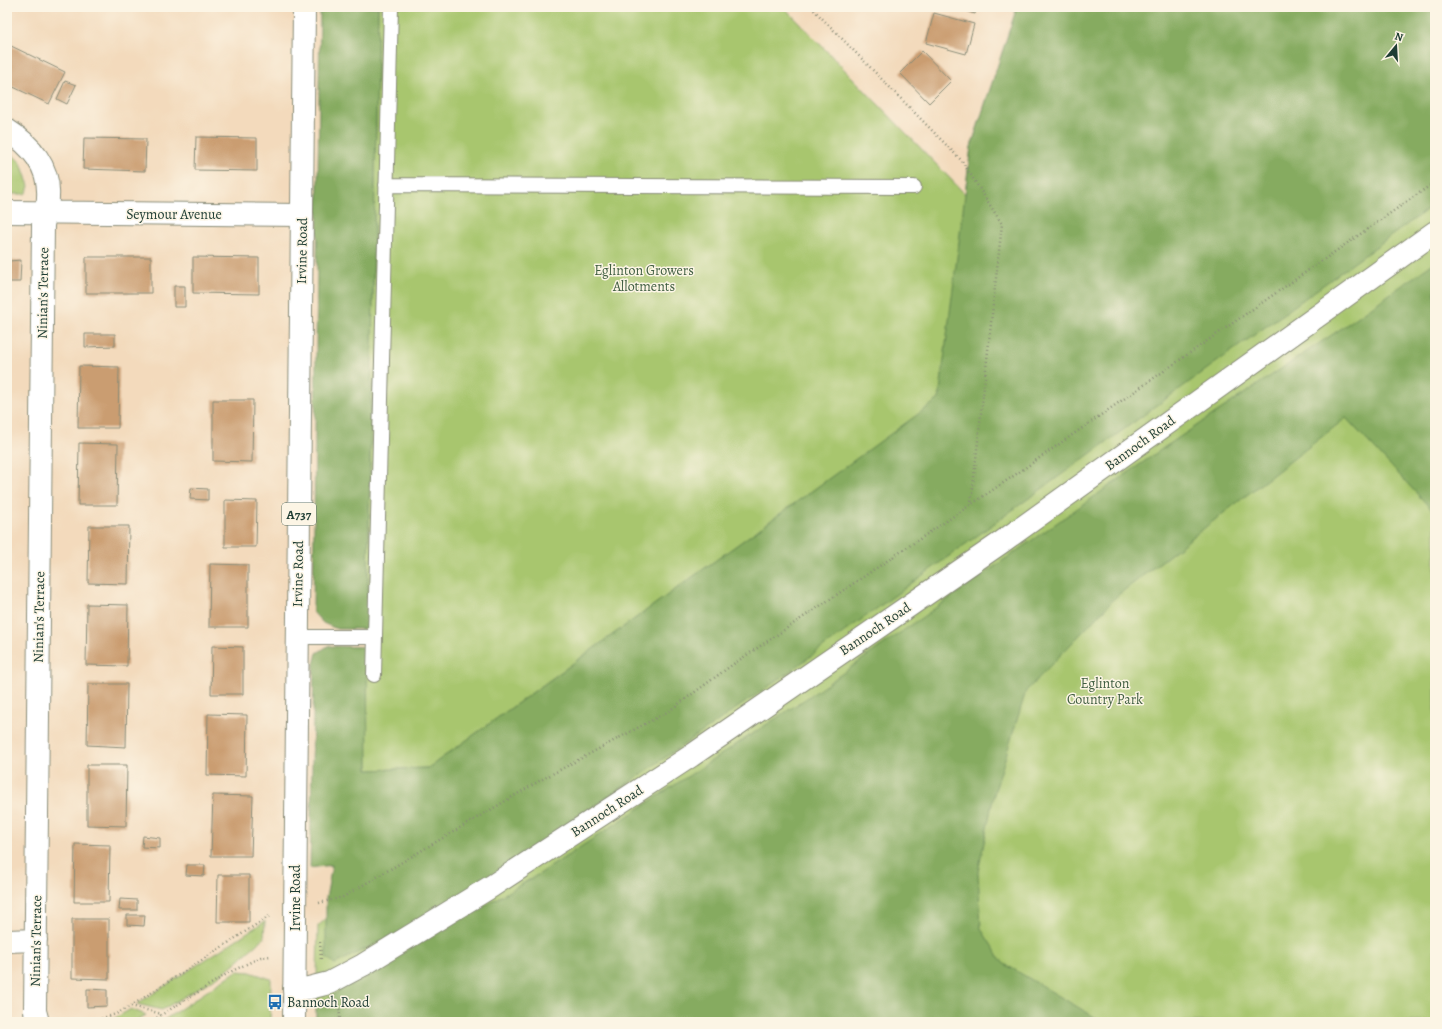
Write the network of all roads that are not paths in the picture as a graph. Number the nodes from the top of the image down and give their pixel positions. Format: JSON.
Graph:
{"nodes":[{"id":1,"x":304,"y":7,"type":"edge"},
{"id":2,"x":391,"y":7,"type":"edge"},
{"id":3,"x":7,"y":130,"type":"edge"},
{"id":4,"x":386,"y":185,"type":"junction"},
{"id":5,"x":914,"y":187,"type":"dead end"},
{"id":6,"x":7,"y":212,"type":"edge"},
{"id":7,"x":46,"y":213,"type":"junction"},
{"id":8,"x":302,"y":215,"type":"junction"},
{"id":9,"x":1435,"y":232,"type":"edge"},
{"id":10,"x":298,"y":637,"type":"junction"},
{"id":11,"x":375,"y":637,"type":"junction"},
{"id":12,"x":374,"y":675,"type":"dead end"},
{"id":13,"x":36,"y":940,"type":"junction"},
{"id":14,"x":7,"y":941,"type":"edge"},
{"id":15,"x":294,"y":989,"type":"junction"},
{"id":16,"x":38,"y":1022,"type":"edge"},
{"id":17,"x":294,"y":1022,"type":"edge"}],
"edges":[{"from":1,"to":8,"type":"street","name":"Irvine Road","number":"A737"},
{"from":2,"to":4,"type":"lane"},
{"from":3,"to":7,"type":"street"},
{"from":4,"to":5,"type":"lane"},
{"from":4,"to":11,"type":"lane"},
{"from":6,"to":7,"type":"street","name":"Seymour Avenue"},
{"from":7,"to":8,"type":"street","name":"Seymour Avenue"},
{"from":7,"to":13,"type":"street","name":"Ninian's Terrace"},
{"from":8,"to":10,"type":"street","name":"Irvine Road","number":"A737"},
{"from":9,"to":15,"type":"street","name":"Bannoch Road"},
{"from":10,"to":11,"type":"lane"},
{"from":10,"to":15,"type":"street","name":"Irvine Road","number":"A737"},
{"from":11,"to":12,"type":"lane"},
{"from":13,"to":14,"type":"street"},
{"from":13,"to":16,"type":"street","name":"Ninian's Terrace"},
{"from":15,"to":17,"type":"street","name":"Irvine Road","number":"A737"}]}
